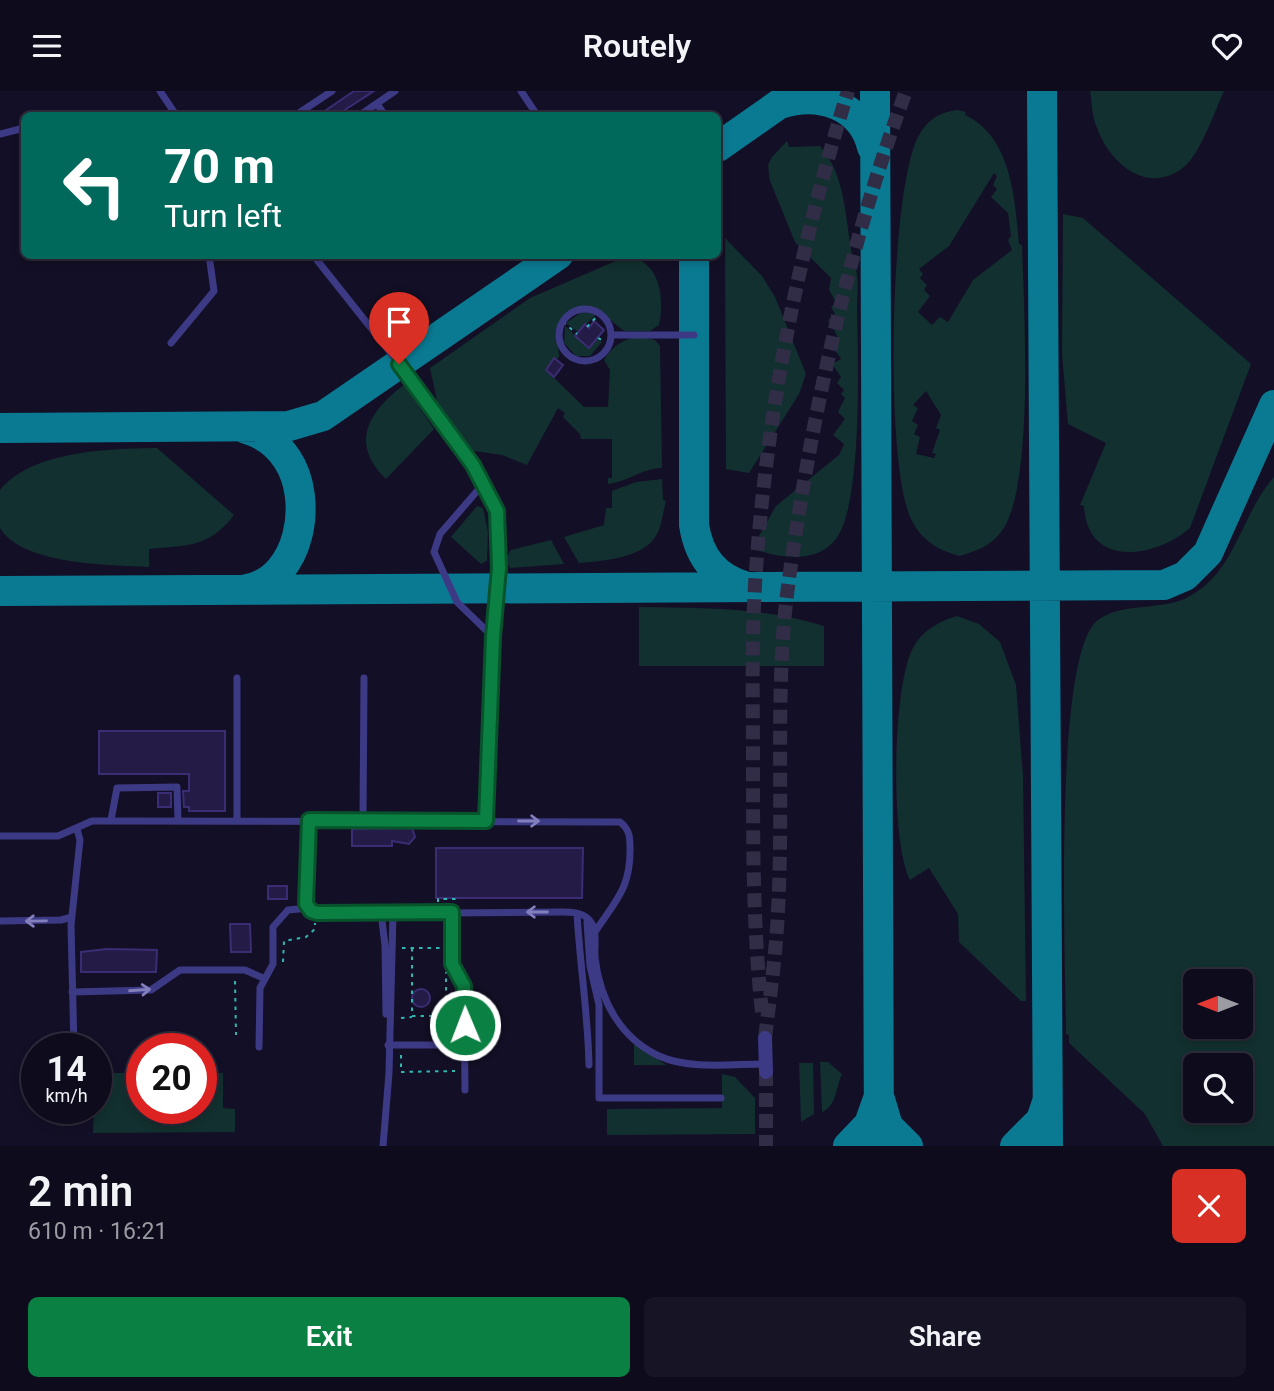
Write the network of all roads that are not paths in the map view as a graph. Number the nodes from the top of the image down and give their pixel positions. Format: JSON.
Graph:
{"nodes":[{"id":1,"x":160,"y":91,"type":"edge"},
{"id":2,"x":313,"y":91,"type":"edge"},
{"id":3,"x":332,"y":91,"type":"edge"},
{"id":4,"x":395,"y":91,"type":"edge"},
{"id":5,"x":520,"y":91,"type":"edge"},
{"id":6,"x":319,"y":100,"type":"junction"},
{"id":7,"x":377,"y":104,"type":"junction"},
{"id":8,"x":174,"y":112,"type":"edge"},
{"id":9,"x":301,"y":112,"type":"edge"},
{"id":10,"x":365,"y":112,"type":"edge"},
{"id":11,"x":383,"y":112,"type":"edge"},
{"id":12,"x":535,"y":112,"type":"edge"},
{"id":13,"x":21,"y":129,"type":"edge"},
{"id":14,"x":0,"y":134,"type":"edge"},
{"id":15,"x":210,"y":259,"type":"edge"},
{"id":16,"x":316,"y":259,"type":"edge"},
{"id":17,"x":612,"y":335,"type":"junction"},
{"id":18,"x":694,"y":335,"type":"dead end"},
{"id":19,"x":171,"y":343,"type":"dead end"},
{"id":20,"x":484,"y":483,"type":"junction"},
{"id":21,"x":493,"y":637,"type":"junction"},
{"id":22,"x":237,"y":678,"type":"dead end"},
{"id":23,"x":364,"y":678,"type":"dead end"},
{"id":24,"x":111,"y":820,"type":"junction"},
{"id":25,"x":178,"y":820,"type":"junction"},
{"id":26,"x":237,"y":820,"type":"junction"},
{"id":27,"x":309,"y":820,"type":"junction"},
{"id":28,"x":363,"y":820,"type":"junction"},
{"id":29,"x":486,"y":821,"type":"junction"},
{"id":30,"x":77,"y":829,"type":"junction"},
{"id":31,"x":0,"y":836,"type":"edge"},
{"id":32,"x":309,"y":908,"type":"junction"},
{"id":33,"x":452,"y":912,"type":"junction"},
{"id":34,"x":381,"y":913,"type":"junction"},
{"id":35,"x":393,"y":913,"type":"junction"},
{"id":36,"x":581,"y":915,"type":"junction"},
{"id":37,"x":72,"y":917,"type":"junction"},
{"id":38,"x":0,"y":921,"type":"edge"},
{"id":39,"x":595,"y":932,"type":"junction"},
{"id":40,"x":263,"y":978,"type":"junction"},
{"id":41,"x":72,"y":992,"type":"junction"},
{"id":42,"x":74,"y":1033,"type":"edge"},
{"id":43,"x":765,"y":1038,"type":"tunnel mouth"},
{"id":44,"x":388,"y":1045,"type":"junction"},
{"id":45,"x":465,"y":1045,"type":"junction"},
{"id":46,"x":259,"y":1047,"type":"dead end"},
{"id":47,"x":386,"y":1063,"type":"dead end"},
{"id":48,"x":589,"y":1065,"type":"dead end"},
{"id":49,"x":766,"y":1068,"type":"joint"},
{"id":50,"x":465,"y":1090,"type":"dead end"},
{"id":51,"x":721,"y":1098,"type":"dead end"},
{"id":52,"x":383,"y":1146,"type":"edge"}],
"edges":[{"from":1,"to":8,"type":"lane"},
{"from":2,"to":6,"type":"lane"},
{"from":3,"to":6,"type":"lane"},
{"from":4,"to":7,"type":"lane"},
{"from":5,"to":12,"type":"lane"},
{"from":6,"to":9,"type":"lane"},
{"from":7,"to":10,"type":"lane"},
{"from":7,"to":11,"type":"lane"},
{"from":13,"to":14,"type":"lane"},
{"from":15,"to":19,"type":"lane"},
{"from":16,"to":20,"type":"lane"},
{"from":17,"to":17,"type":"lane"},
{"from":17,"to":18,"type":"lane"},
{"from":20,"to":21,"type":"lane"},
{"from":20,"to":21,"type":"lane"},
{"from":21,"to":29,"type":"lane"},
{"from":22,"to":26,"type":"lane"},
{"from":23,"to":28,"type":"lane"},
{"from":24,"to":25,"type":"lane"},
{"from":24,"to":25,"type":"lane"},
{"from":24,"to":30,"type":"lane"},
{"from":25,"to":26,"type":"lane"},
{"from":26,"to":27,"type":"lane"},
{"from":27,"to":28,"type":"lane"},
{"from":27,"to":32,"type":"lane"},
{"from":28,"to":29,"type":"lane"},
{"from":29,"to":39,"type":"lane","one_way":true},
{"from":30,"to":31,"type":"lane"},
{"from":30,"to":37,"type":"lane"},
{"from":32,"to":34,"type":"lane"},
{"from":32,"to":40,"type":"lane"},
{"from":33,"to":35,"type":"lane"},
{"from":36,"to":33,"type":"lane","one_way":true},
{"from":33,"to":45,"type":"lane"},
{"from":34,"to":35,"type":"lane"},
{"from":34,"to":47,"type":"lane"},
{"from":35,"to":44,"type":"lane"},
{"from":36,"to":39,"type":"lane"},
{"from":36,"to":48,"type":"lane"},
{"from":36,"to":51,"type":"lane"},
{"from":37,"to":38,"type":"lane","one_way":true},
{"from":37,"to":41,"type":"lane"},
{"from":39,"to":49,"type":"lane"},
{"from":41,"to":40,"type":"lane","one_way":true},
{"from":40,"to":46,"type":"lane"},
{"from":41,"to":42,"type":"lane"},
{"from":43,"to":49,"type":"street"},
{"from":44,"to":45,"type":"lane"},
{"from":44,"to":52,"type":"lane"},
{"from":45,"to":50,"type":"lane"}]}
